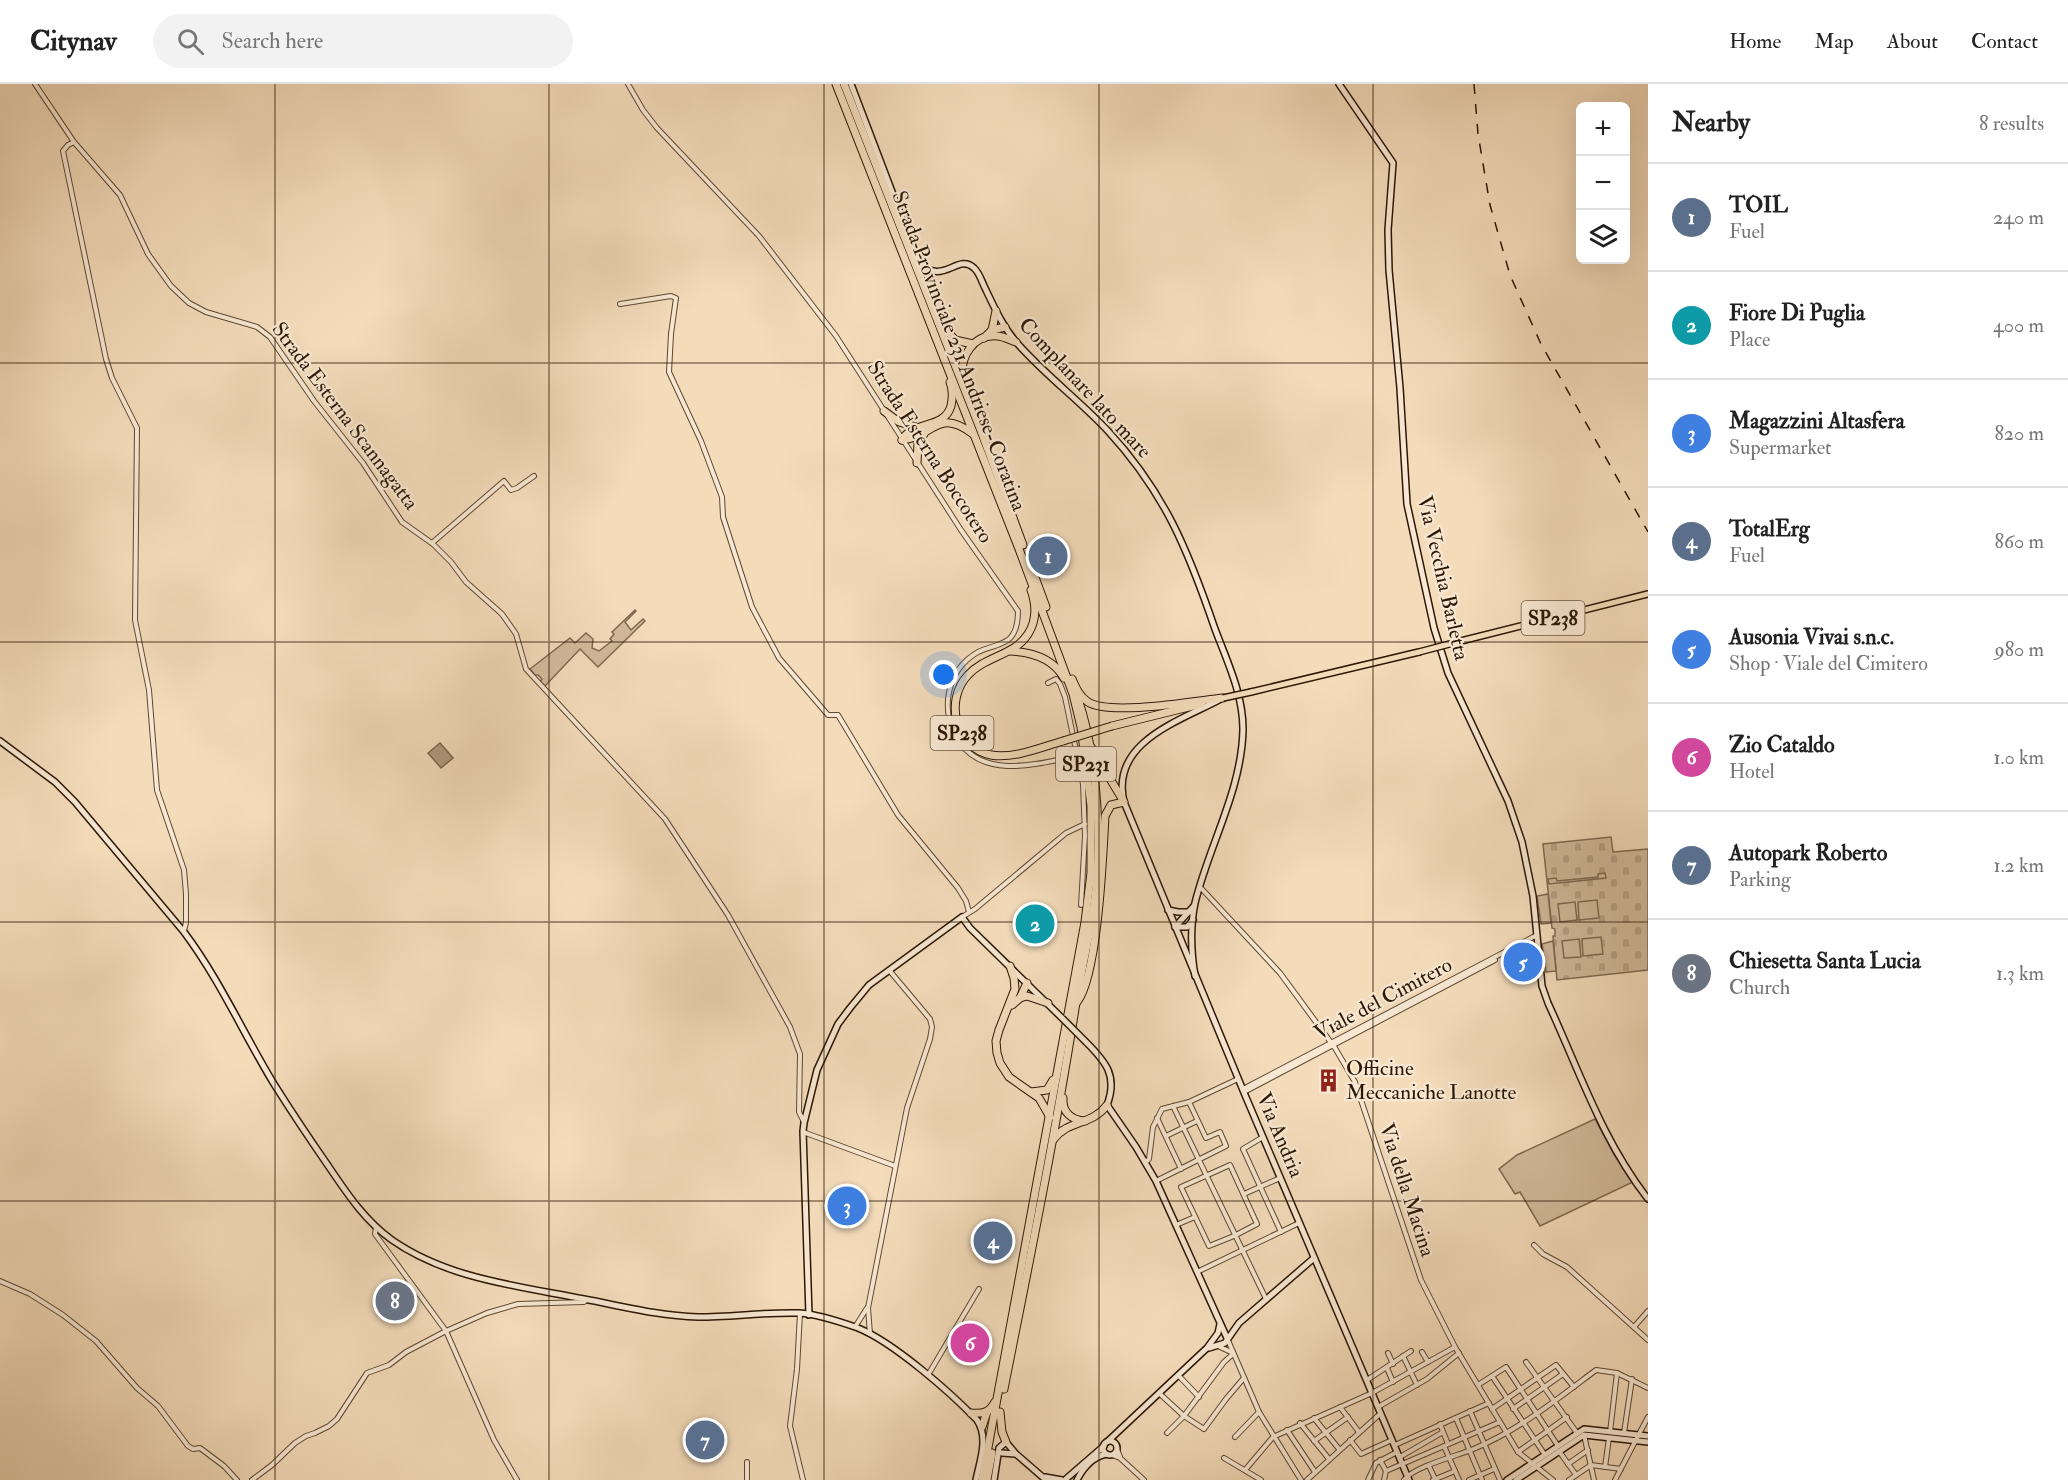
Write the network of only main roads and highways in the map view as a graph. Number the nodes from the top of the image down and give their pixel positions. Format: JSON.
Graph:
{"nodes":[{"id":1,"x":836,"y":84,"type":"edge"},
{"id":2,"x":844,"y":84,"type":"edge"},
{"id":3,"x":928,"y":297,"type":"junction"},
{"id":4,"x":996,"y":311,"type":"road end"},
{"id":5,"x":992,"y":330,"type":"junction"},
{"id":6,"x":997,"y":336,"type":"junction"},
{"id":7,"x":984,"y":338,"type":"junction"},
{"id":8,"x":1016,"y":342,"type":"road end"},
{"id":9,"x":973,"y":344,"type":"junction"},
{"id":10,"x":945,"y":359,"type":"junction"},
{"id":11,"x":884,"y":411,"type":"road end"},
{"id":12,"x":916,"y":427,"type":"junction"},
{"id":13,"x":927,"y":430,"type":"junction"},
{"id":14,"x":978,"y":434,"type":"junction"},
{"id":15,"x":917,"y":463,"type":"road end"},
{"id":16,"x":1011,"y":529,"type":"junction"},
{"id":17,"x":1648,"y":594,"type":"edge"},
{"id":18,"x":1010,"y":651,"type":"junction"},
{"id":19,"x":1068,"y":668,"type":"junction"},
{"id":20,"x":1224,"y":698,"type":"junction"},
{"id":21,"x":1080,"y":721,"type":"junction"},
{"id":22,"x":1088,"y":743,"type":"junction"},
{"id":23,"x":1010,"y":966,"type":"road end"},
{"id":24,"x":1015,"y":989,"type":"junction"},
{"id":25,"x":1020,"y":998,"type":"junction"},
{"id":26,"x":1048,"y":1003,"type":"road end"},
{"id":27,"x":1076,"y":1004,"type":"junction"},
{"id":28,"x":1010,"y":1007,"type":"junction"},
{"id":29,"x":1063,"y":1066,"type":"junction"},
{"id":30,"x":1031,"y":1092,"type":"junction"},
{"id":31,"x":1107,"y":1105,"type":"road end"},
{"id":32,"x":1050,"y":1117,"type":"junction"},
{"id":33,"x":1085,"y":1121,"type":"junction"},
{"id":34,"x":1052,"y":1143,"type":"junction"},
{"id":35,"x":998,"y":1398,"type":"junction"},
{"id":36,"x":987,"y":1412,"type":"junction"},
{"id":37,"x":1000,"y":1412,"type":"junction"},
{"id":38,"x":971,"y":1413,"type":"road end"},
{"id":39,"x":982,"y":1427,"type":"road end"},
{"id":40,"x":1006,"y":1442,"type":"road end"},
{"id":41,"x":982,"y":1480,"type":"edge"},
{"id":42,"x":987,"y":1480,"type":"edge"}],
"edges":[{"from":1,"to":10,"type":"highway","name":"Strada Provinciale 231 Andriese-Coratina","number":"SP231"},
{"from":2,"to":3,"type":"highway","name":"Strada Provinciale 231 Andriese-Coratina","number":"SP231"},
{"from":3,"to":9,"type":"highway"},
{"from":3,"to":14,"type":"highway","name":"Strada Provinciale 231 Andriese-Coratina","number":"SP231"},
{"from":4,"to":5,"type":"highway"},
{"from":5,"to":6,"type":"highway"},
{"from":5,"to":7,"type":"highway"},
{"from":6,"to":7,"type":"highway"},
{"from":6,"to":8,"type":"highway"},
{"from":7,"to":9,"type":"highway"},
{"from":9,"to":14,"type":"highway"},
{"from":10,"to":12,"type":"highway"},
{"from":10,"to":14,"type":"highway","name":"Strada Provinciale 231 Andriese-Coratina","number":"SP231"},
{"from":11,"to":12,"type":"highway"},
{"from":12,"to":13,"type":"highway"},
{"from":13,"to":14,"type":"highway"},
{"from":13,"to":15,"type":"highway"},
{"from":14,"to":16,"type":"highway","name":"Strada Provinciale 231 Andriese-Coratina","number":"SP231"},
{"from":14,"to":19,"type":"highway","name":"Strada Provinciale 231 Andriese-Coratina","number":"SP231"},
{"from":16,"to":18,"type":"highway"},
{"from":16,"to":21,"type":"highway","name":"Strada Provinciale 231 Andriese-Coratina","number":"SP231"},
{"from":17,"to":20,"type":"main road","number":"SP238","bridge":true},
{"from":18,"to":20,"type":"highway","number":"SP238","bridge":true},
{"from":18,"to":21,"type":"highway"},
{"from":19,"to":20,"type":"highway"},
{"from":19,"to":22,"type":"highway","name":"Strada Provinciale 231 Andriese-Coratina","number":"SP231"},
{"from":21,"to":29,"type":"highway","name":"Strada Provinciale 231 Andriese-Coratina","number":"SP231"},
{"from":22,"to":27,"type":"highway","name":"Strada Provinciale 231 Andriese-Coratina","number":"SP231"},
{"from":22,"to":27,"type":"highway"},
{"from":23,"to":24,"type":"highway"},
{"from":24,"to":25,"type":"highway"},
{"from":24,"to":28,"type":"highway"},
{"from":25,"to":26,"type":"highway"},
{"from":25,"to":28,"type":"highway"},
{"from":27,"to":29,"type":"highway","name":"Strada Provinciale 231 Andriese-Coratina","number":"SP231"},
{"from":28,"to":30,"type":"highway"},
{"from":29,"to":30,"type":"highway"},
{"from":29,"to":32,"type":"highway","name":"Strada Provinciale 231 Andriese-Coratina","number":"SP231"},
{"from":29,"to":33,"type":"highway"},
{"from":29,"to":34,"type":"highway","name":"Strada Provinciale 231 Andriese-Coratina","number":"SP231"},
{"from":30,"to":32,"type":"highway"},
{"from":31,"to":33,"type":"highway"},
{"from":32,"to":35,"type":"highway","name":"Strada Provinciale 231 Andriese-Coratina","number":"SP231"},
{"from":33,"to":34,"type":"highway"},
{"from":34,"to":37,"type":"highway","name":"Strada Provinciale 231 Andriese-Coratina","number":"SP231"},
{"from":35,"to":36,"type":"highway"},
{"from":35,"to":41,"type":"highway","name":"Strada Provinciale 231 Andriese-Coratina","number":"SP231"},
{"from":36,"to":38,"type":"highway"},
{"from":36,"to":39,"type":"highway"},
{"from":37,"to":40,"type":"highway"},
{"from":37,"to":42,"type":"highway","name":"Strada Provinciale 231 Andriese-Coratina","number":"SP231"}]}
